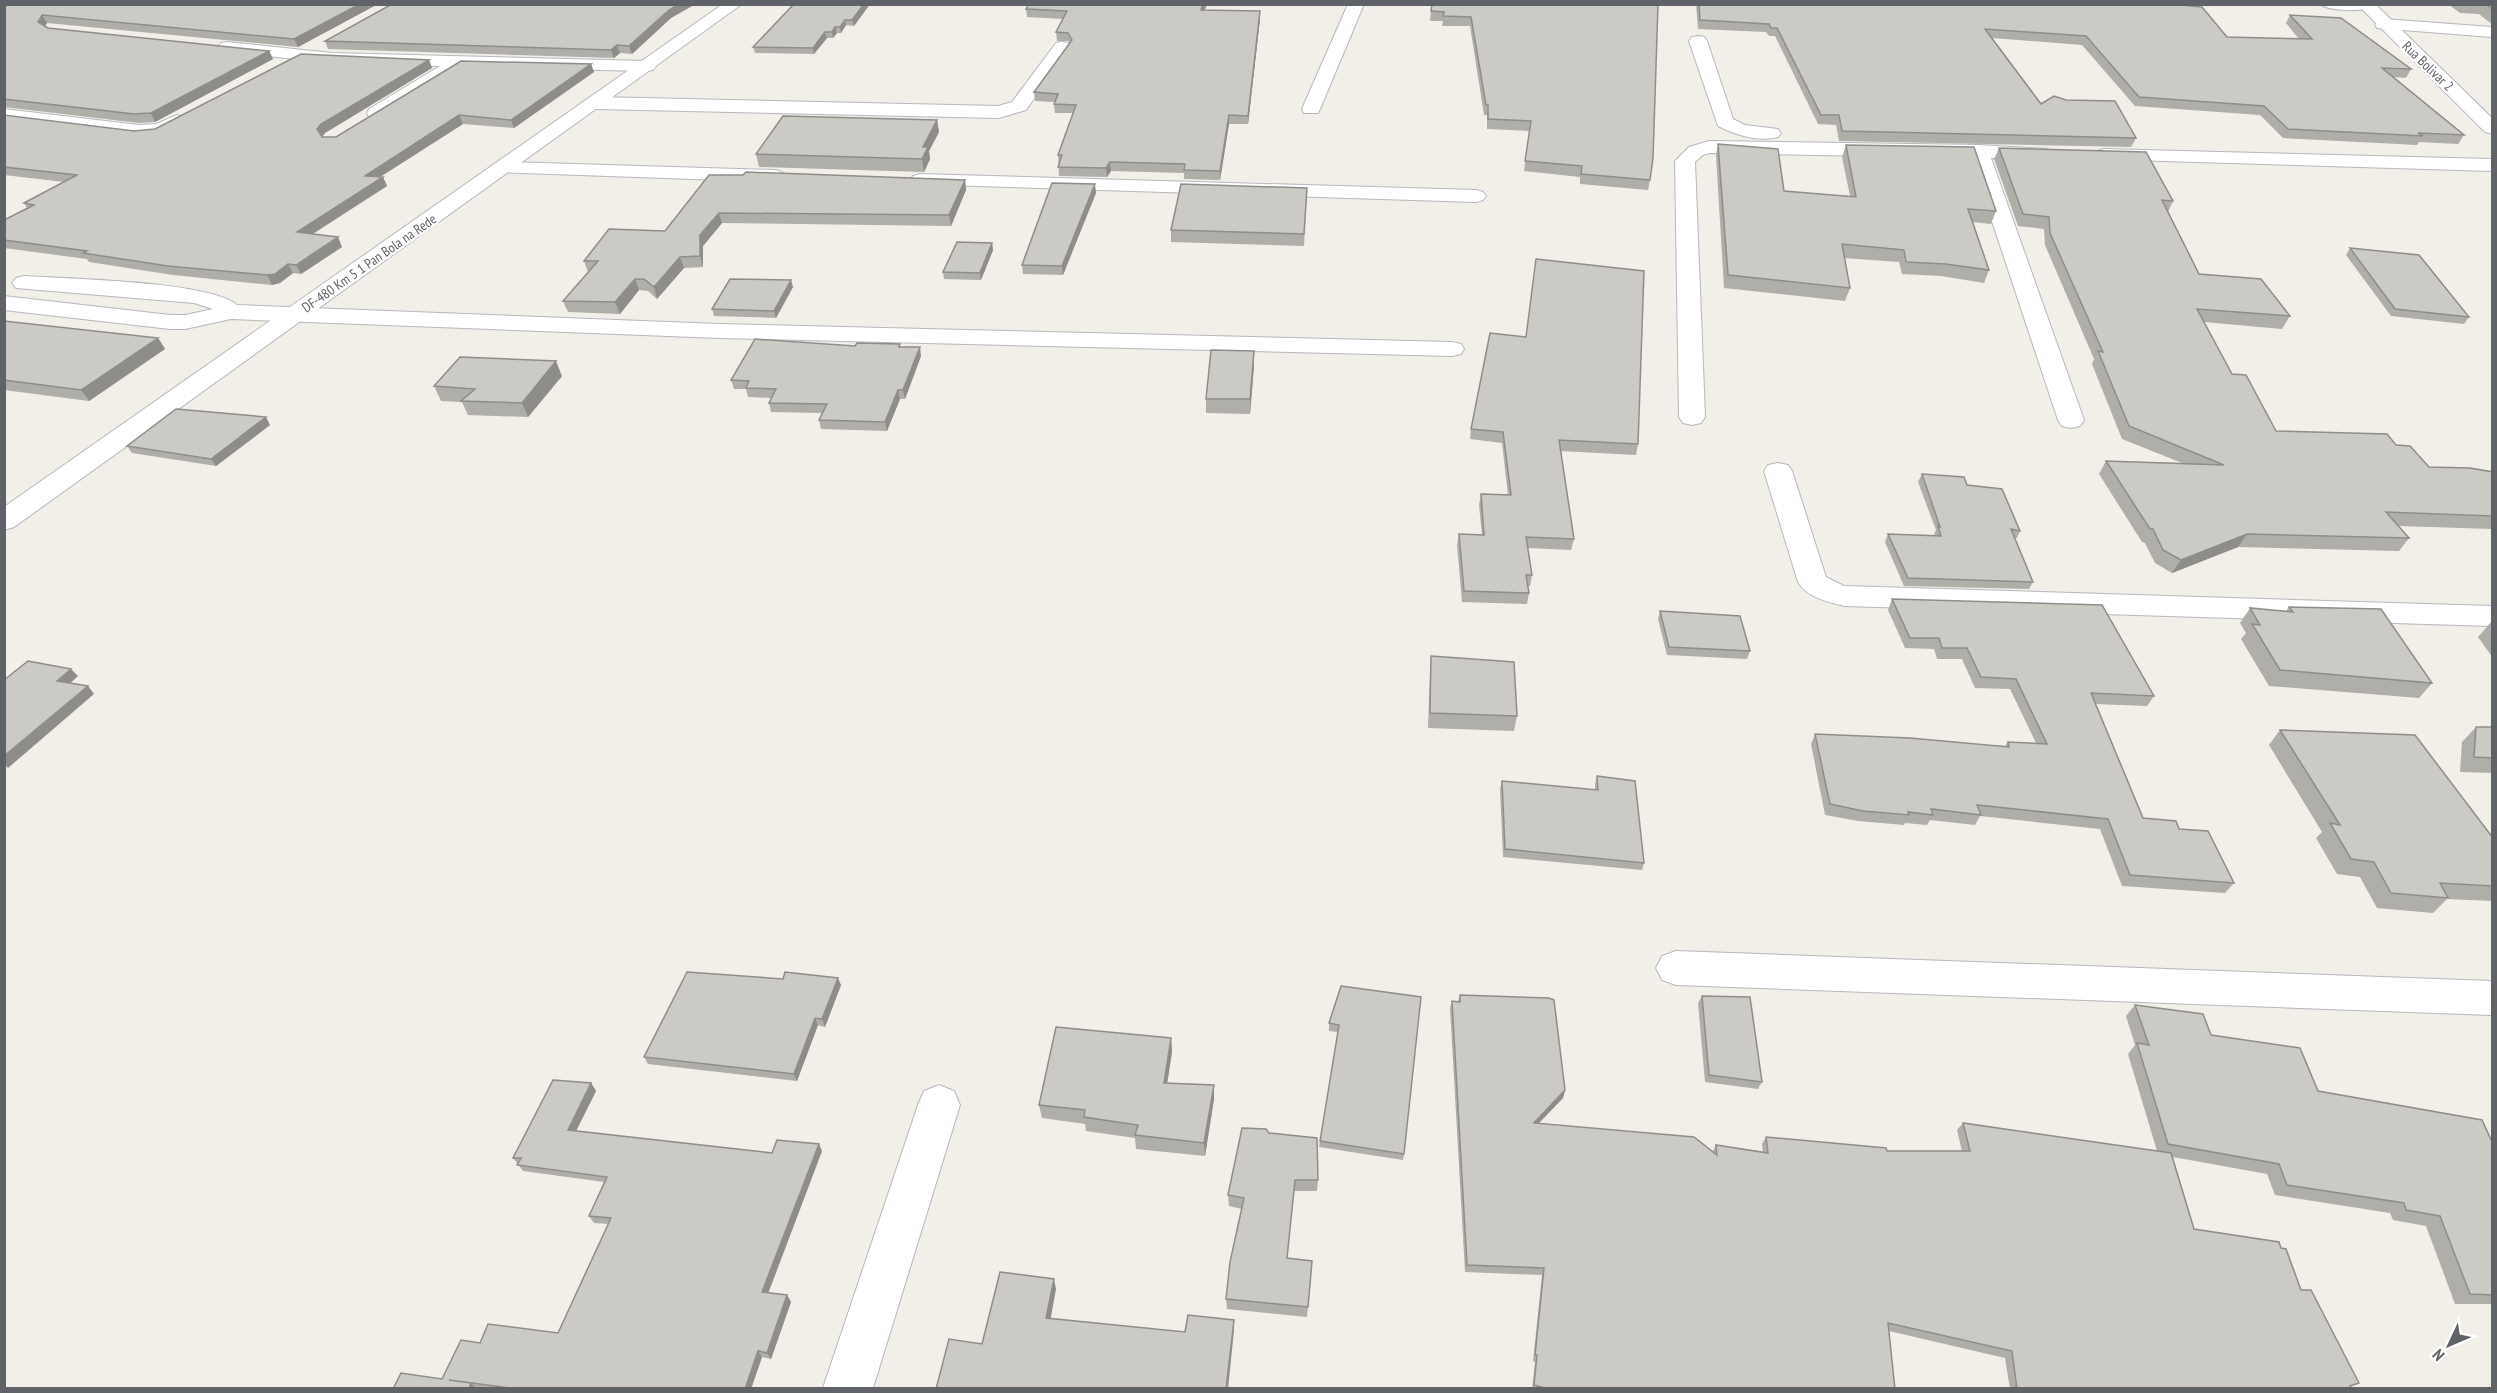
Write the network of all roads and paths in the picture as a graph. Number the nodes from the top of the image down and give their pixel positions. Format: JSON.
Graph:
{"nodes":[{"id":1,"x":734,"y":4,"type":"edge"},
{"id":2,"x":1356,"y":4,"type":"edge"},
{"id":3,"x":2328,"y":4,"type":"edge"},
{"id":4,"x":2365,"y":5,"type":"edge"},
{"id":5,"x":2383,"y":24,"type":"junction"},
{"id":6,"x":2493,"y":32,"type":"edge"},
{"id":7,"x":354,"y":41,"type":"edge"},
{"id":8,"x":1698,"y":41,"type":"dead end"},
{"id":9,"x":207,"y":45,"type":"edge"},
{"id":10,"x":1062,"y":47,"type":"edge"},
{"id":11,"x":331,"y":49,"type":"junction"},
{"id":12,"x":301,"y":55,"type":"junction"},
{"id":13,"x":459,"y":62,"type":"junction"},
{"id":14,"x":647,"y":66,"type":"junction"},
{"id":15,"x":271,"y":71,"type":"edge"},
{"id":16,"x":596,"y":103,"type":"junction"},
{"id":17,"x":1311,"y":109,"type":"dead end"},
{"id":18,"x":189,"y":114,"type":"edge"},
{"id":19,"x":4,"y":115,"type":"edge"},
{"id":20,"x":362,"y":121,"type":"edge"},
{"id":21,"x":2493,"y":128,"type":"edge"},
{"id":22,"x":1979,"y":151,"type":"junction"},
{"id":23,"x":2493,"y":152,"type":"edge"},
{"id":24,"x":2493,"y":165,"type":"edge"},
{"id":25,"x":504,"y":168,"type":"junction"},
{"id":26,"x":800,"y":177,"type":"edge"},
{"id":27,"x":895,"y":180,"type":"edge"},
{"id":28,"x":1476,"y":196,"type":"dead end"},
{"id":29,"x":4,"y":281,"type":"edge"},
{"id":30,"x":67,"y":287,"type":"junction"},
{"id":31,"x":4,"y":303,"type":"edge"},
{"id":32,"x":38,"y":306,"type":"junction"},
{"id":33,"x":231,"y":312,"type":"junction"},
{"id":34,"x":294,"y":316,"type":"junction"},
{"id":35,"x":1452,"y":349,"type":"dead end"},
{"id":36,"x":1692,"y":417,"type":"dead end"},
{"id":37,"x":2071,"y":420,"type":"dead end"},
{"id":38,"x":1778,"y":471,"type":"dead end"},
{"id":39,"x":4,"y":521,"type":"edge"},
{"id":40,"x":2493,"y":616,"type":"edge"},
{"id":41,"x":1676,"y":968,"type":"dead end"},
{"id":42,"x":2493,"y":998,"type":"edge"},
{"id":43,"x":939,"y":1105,"type":"dead end"},
{"id":44,"x":848,"y":1389,"type":"edge"}],
"edges":[{"from":1,"to":14,"type":"street","name":"DF-480 Km 5 1 Pan Bola na Rede"},
{"from":2,"to":17,"type":"street"},
{"from":3,"to":4,"type":"street"},
{"from":4,"to":5,"type":"street","name":"Rua Bolivar 2"},
{"from":5,"to":6,"type":"street"},
{"from":5,"to":21,"type":"street","name":"Rua Bolivar 2"},
{"from":7,"to":11,"type":"street"},
{"from":8,"to":22,"type":"street"},
{"from":9,"to":12,"type":"street"},
{"from":10,"to":16,"type":"street"},
{"from":11,"to":12,"type":"street"},
{"from":11,"to":13,"type":"street"},
{"from":12,"to":15,"type":"street"},
{"from":13,"to":14,"type":"street"},
{"from":13,"to":20,"type":"street"},
{"from":14,"to":16,"type":"street","name":"DF-480 Km 5 1 Pan Bola na Rede"},
{"from":16,"to":25,"type":"street","name":"DF-480 Km 5 1 Pan Bola na Rede"},
{"from":18,"to":19,"type":"street"},
{"from":22,"to":36,"type":"street"},
{"from":22,"to":37,"type":"street"},
{"from":23,"to":24,"type":"street"},
{"from":25,"to":26,"type":"street"},
{"from":25,"to":34,"type":"street","name":"DF-480 Km 5 1 Pan Bola na Rede"},
{"from":27,"to":28,"type":"street"},
{"from":29,"to":30,"type":"street"},
{"from":30,"to":32,"type":"street"},
{"from":30,"to":33,"type":"street"},
{"from":31,"to":32,"type":"street"},
{"from":32,"to":33,"type":"street"},
{"from":33,"to":34,"type":"street"},
{"from":34,"to":35,"type":"street"},
{"from":34,"to":39,"type":"street","name":"DF-480 Km 5 1 Pan Bola na Rede"},
{"from":38,"to":40,"type":"street"},
{"from":41,"to":42,"type":"street"},
{"from":43,"to":44,"type":"street"}]}
